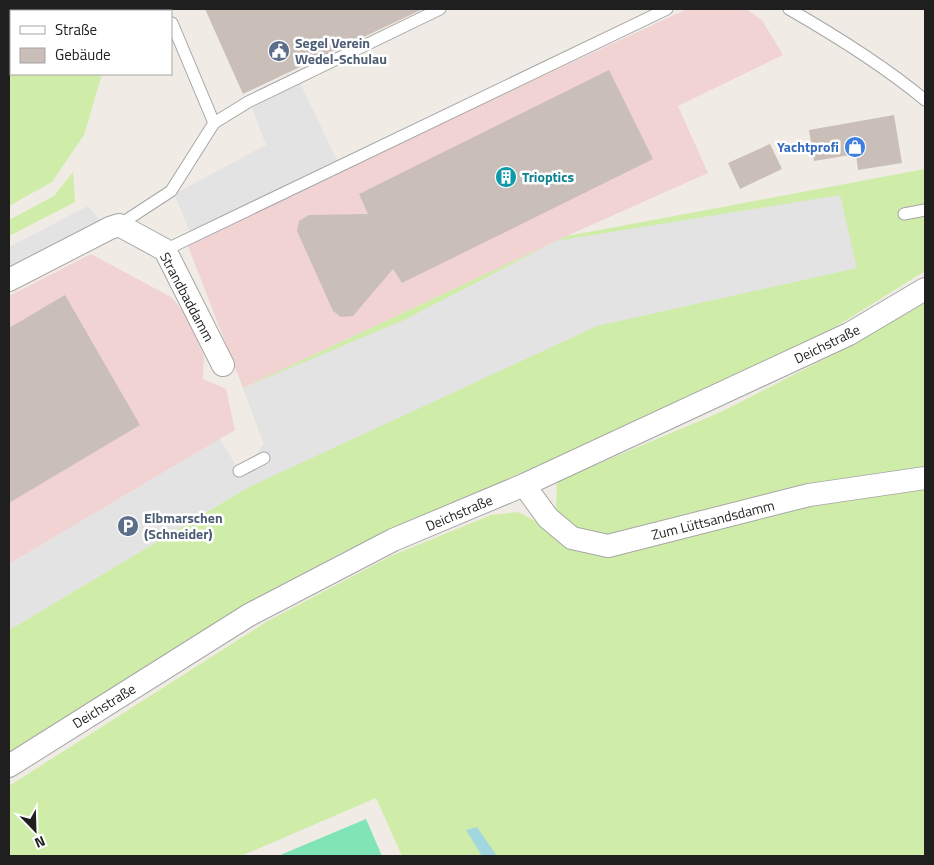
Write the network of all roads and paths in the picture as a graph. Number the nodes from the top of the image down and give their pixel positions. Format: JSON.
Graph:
{"nodes":[{"id":1,"x":440,"y":9,"type":"edge"},
{"id":2,"x":667,"y":9,"type":"edge"},
{"id":3,"x":789,"y":9,"type":"edge"},
{"id":4,"x":172,"y":23,"type":"edge"},
{"id":5,"x":925,"y":100,"type":"edge"},
{"id":6,"x":214,"y":124,"type":"junction"},
{"id":7,"x":925,"y":210,"type":"edge"},
{"id":8,"x":904,"y":214,"type":"dead end"},
{"id":9,"x":118,"y":225,"type":"junction"},
{"id":10,"x":165,"y":250,"type":"junction"},
{"id":11,"x":9,"y":280,"type":"edge"},
{"id":12,"x":925,"y":289,"type":"edge"},
{"id":13,"x":223,"y":365,"type":"dead end"},
{"id":14,"x":264,"y":458,"type":"dead end"},
{"id":15,"x":239,"y":471,"type":"dead end"},
{"id":16,"x":925,"y":478,"type":"edge"},
{"id":17,"x":524,"y":485,"type":"junction"},
{"id":18,"x":9,"y":766,"type":"edge"}],
"edges":[{"from":1,"to":6,"type":"lane"},
{"from":2,"to":10,"type":"lane"},
{"from":3,"to":5,"type":"lane"},
{"from":4,"to":6,"type":"lane"},
{"from":6,"to":9,"type":"lane"},
{"from":7,"to":8,"type":"lane"},
{"from":9,"to":10,"type":"street","name":"Strandbaddamm"},
{"from":9,"to":11,"type":"street"},
{"from":10,"to":13,"type":"street","name":"Strandbaddamm"},
{"from":12,"to":17,"type":"street","name":"Deichstraße"},
{"from":14,"to":15,"type":"lane"},
{"from":16,"to":17,"type":"street","name":"Zum Lüttsandsdamm"},
{"from":17,"to":18,"type":"street","name":"Deichstraße"}]}
